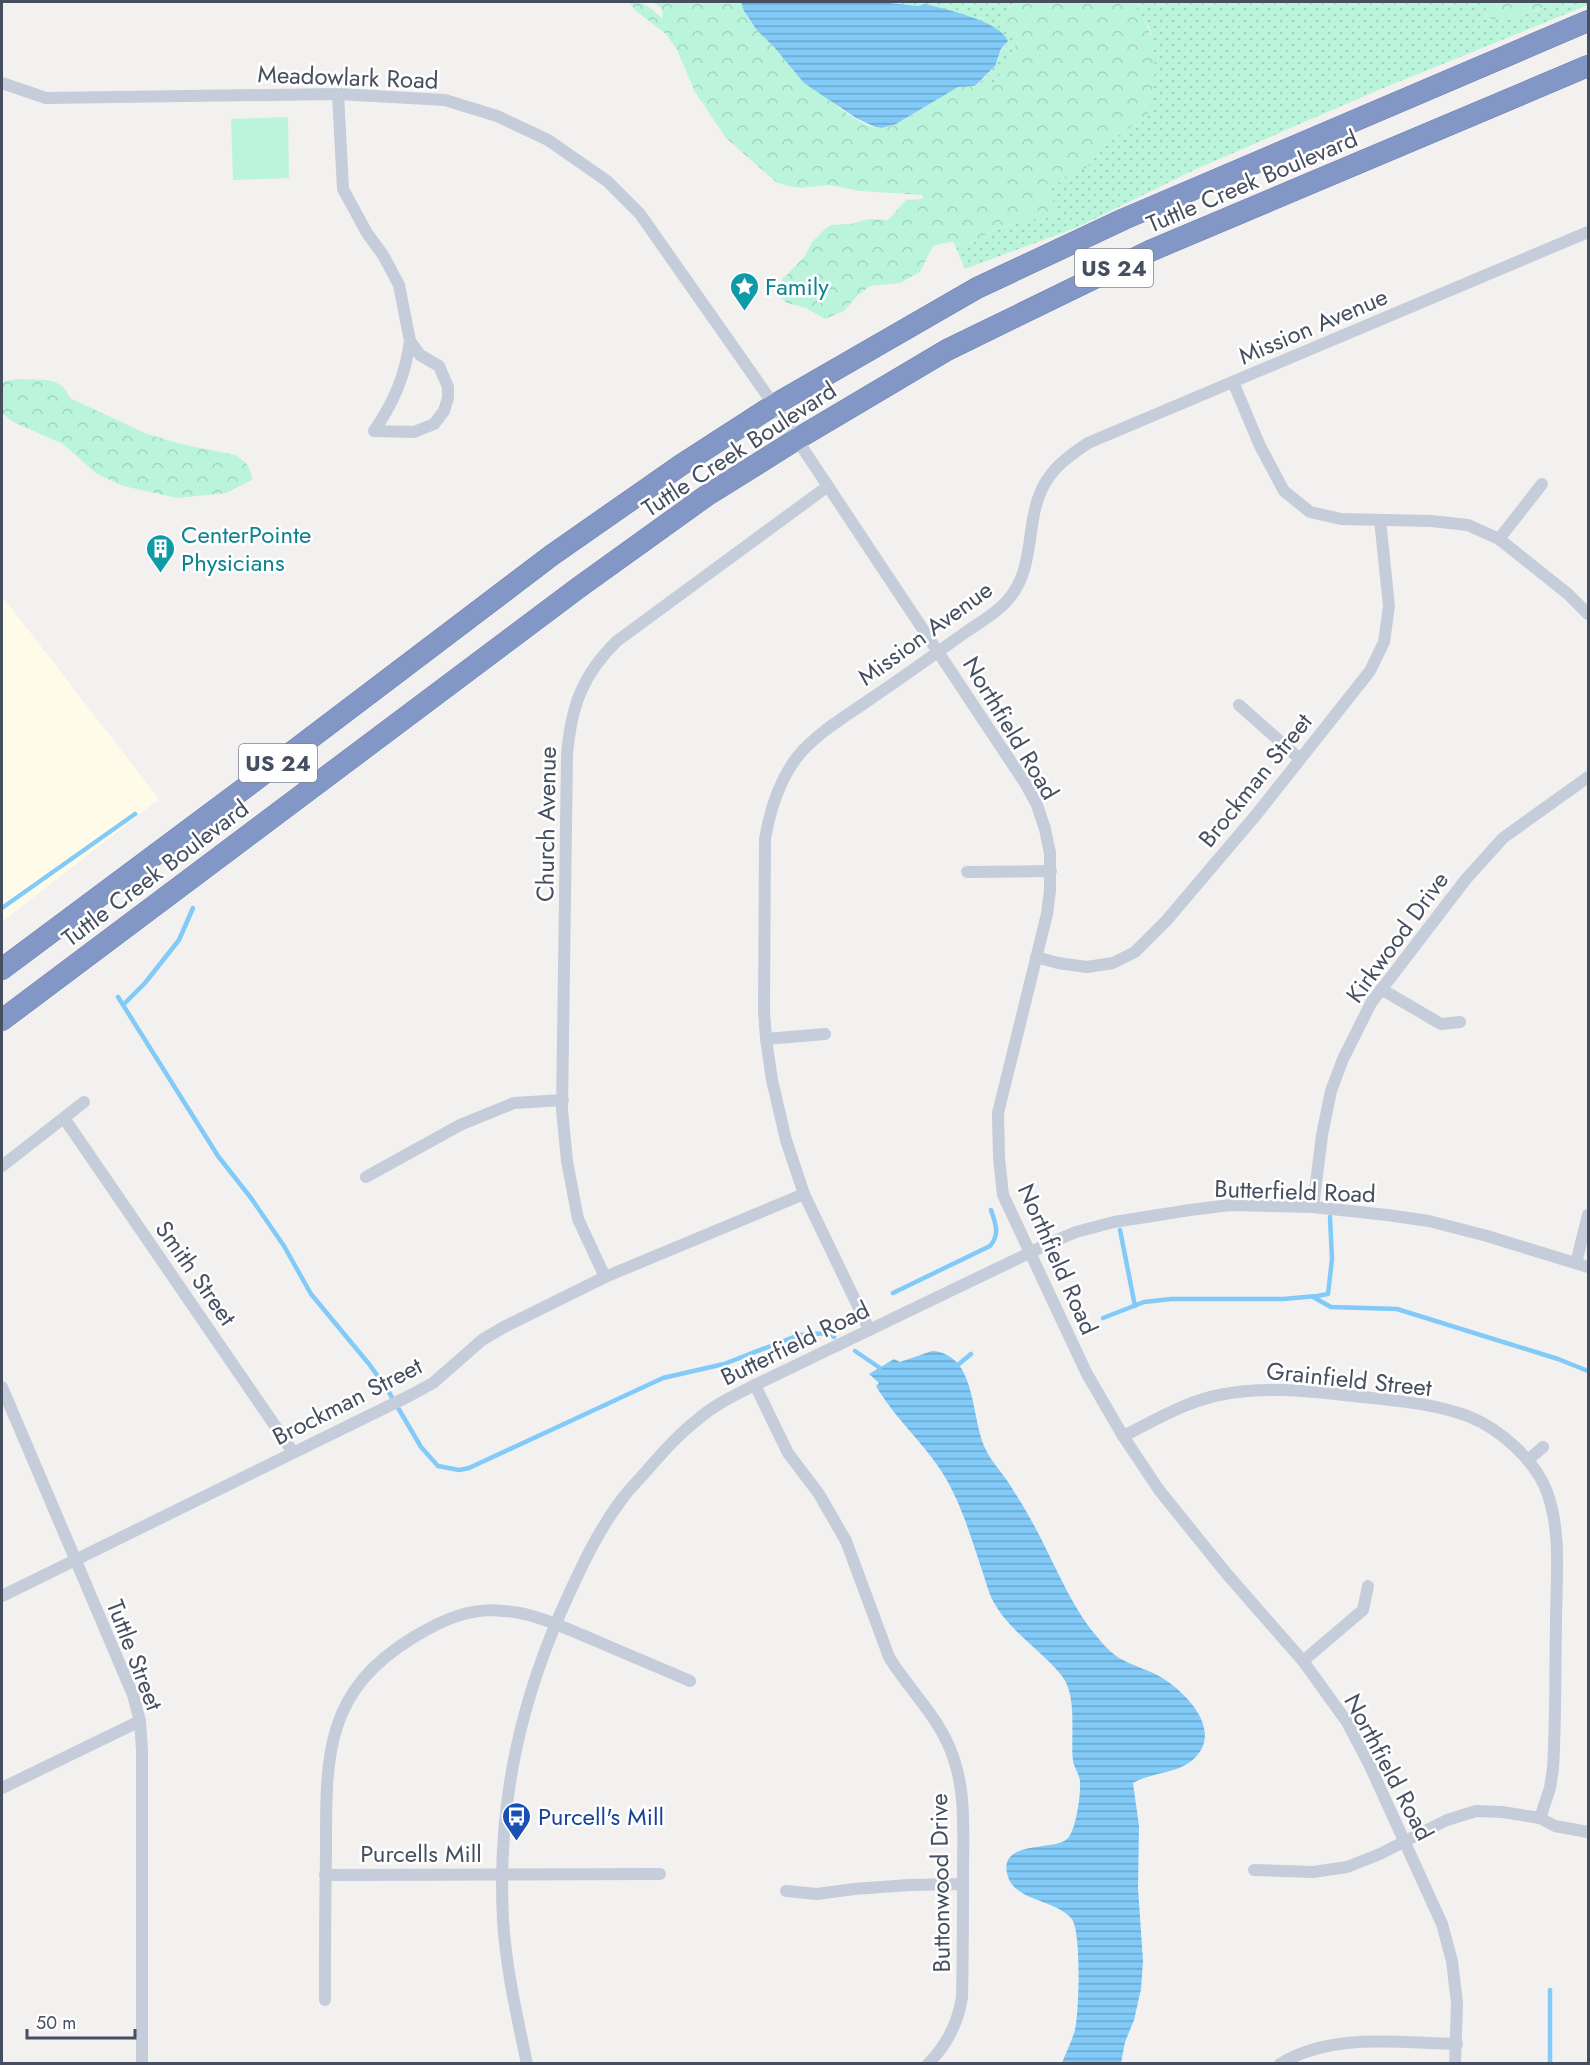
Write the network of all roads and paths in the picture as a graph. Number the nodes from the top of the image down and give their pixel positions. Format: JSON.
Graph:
{"nodes":[{"id":1,"x":1588,"y":21,"type":"edge"},
{"id":2,"x":1588,"y":66,"type":"edge"},
{"id":3,"x":2,"y":83,"type":"edge"},
{"id":4,"x":338,"y":94,"type":"junction"},
{"id":5,"x":1588,"y":232,"type":"edge"},
{"id":6,"x":410,"y":341,"type":"junction"},
{"id":7,"x":1233,"y":382,"type":"junction"},
{"id":8,"x":774,"y":405,"type":"junction"},
{"id":9,"x":797,"y":439,"type":"junction"},
{"id":10,"x":1542,"y":484,"type":"dead end"},
{"id":11,"x":828,"y":486,"type":"junction"},
{"id":12,"x":1380,"y":520,"type":"junction"},
{"id":13,"x":1499,"y":539,"type":"junction"},
{"id":14,"x":1588,"y":614,"type":"edge"},
{"id":15,"x":939,"y":652,"type":"junction"},
{"id":16,"x":1239,"y":705,"type":"dead end"},
{"id":17,"x":1300,"y":759,"type":"junction"},
{"id":18,"x":1588,"y":777,"type":"edge"},
{"id":19,"x":1051,"y":871,"type":"junction"},
{"id":20,"x":967,"y":872,"type":"dead end"},
{"id":21,"x":1036,"y":957,"type":"junction"},
{"id":22,"x":2,"y":969,"type":"edge"},
{"id":23,"x":1381,"y":989,"type":"junction"},
{"id":24,"x":2,"y":1020,"type":"edge"},
{"id":25,"x":1460,"y":1022,"type":"dead end"},
{"id":26,"x":825,"y":1034,"type":"dead end"},
{"id":27,"x":766,"y":1039,"type":"junction"},
{"id":28,"x":562,"y":1100,"type":"junction"},
{"id":29,"x":84,"y":1102,"type":"dead end"},
{"id":30,"x":64,"y":1118,"type":"junction"},
{"id":31,"x":2,"y":1166,"type":"edge"},
{"id":32,"x":366,"y":1177,"type":"dead end"},
{"id":33,"x":804,"y":1194,"type":"junction"},
{"id":34,"x":1313,"y":1207,"type":"junction"},
{"id":35,"x":1588,"y":1215,"type":"edge"},
{"id":36,"x":1029,"y":1254,"type":"junction"},
{"id":37,"x":1576,"y":1263,"type":"junction"},
{"id":38,"x":1588,"y":1267,"type":"edge"},
{"id":39,"x":605,"y":1277,"type":"junction"},
{"id":40,"x":869,"y":1329,"type":"junction"},
{"id":41,"x":755,"y":1385,"type":"junction"},
{"id":42,"x":3,"y":1396,"type":"edge"},
{"id":43,"x":1123,"y":1436,"type":"junction"},
{"id":44,"x":1544,"y":1447,"type":"dead end"},
{"id":45,"x":293,"y":1452,"type":"junction"},
{"id":46,"x":1528,"y":1460,"type":"junction"},
{"id":47,"x":74,"y":1560,"type":"junction"},
{"id":48,"x":1368,"y":1586,"type":"dead end"},
{"id":49,"x":2,"y":1596,"type":"edge"},
{"id":50,"x":555,"y":1624,"type":"junction"},
{"id":51,"x":1302,"y":1661,"type":"junction"},
{"id":52,"x":690,"y":1681,"type":"dead end"},
{"id":53,"x":140,"y":1721,"type":"junction"},
{"id":54,"x":2,"y":1788,"type":"edge"},
{"id":55,"x":1540,"y":1818,"type":"junction"},
{"id":56,"x":1588,"y":1832,"type":"edge"},
{"id":57,"x":1406,"y":1840,"type":"junction"},
{"id":58,"x":1254,"y":1870,"type":"dead end"},
{"id":59,"x":502,"y":1873,"type":"junction"},
{"id":60,"x":660,"y":1874,"type":"dead end"},
{"id":61,"x":326,"y":1875,"type":"junction"},
{"id":62,"x":963,"y":1884,"type":"junction"},
{"id":63,"x":786,"y":1891,"type":"dead end"},
{"id":64,"x":325,"y":2000,"type":"dead end"},
{"id":65,"x":1457,"y":2044,"type":"junction"},
{"id":66,"x":142,"y":2064,"type":"edge"},
{"id":67,"x":527,"y":2064,"type":"edge"},
{"id":68,"x":928,"y":2064,"type":"edge"},
{"id":69,"x":1280,"y":2064,"type":"edge"},
{"id":70,"x":1455,"y":2064,"type":"edge"}],
"edges":[{"from":1,"to":8,"type":"highway","name":"Tuttle Creek Boulevard","number":"US 24"},
{"from":2,"to":9,"type":"highway","name":"Tuttle Creek Boulevard","number":"US 24"},
{"from":3,"to":4,"type":"street","name":"Meadowlark Road"},
{"from":4,"to":6,"type":"street"},
{"from":4,"to":8,"type":"street","name":"Meadowlark Road"},
{"from":5,"to":7,"type":"street","name":"Mission Avenue"},
{"from":6,"to":6,"type":"street"},
{"from":7,"to":12,"type":"street"},
{"from":7,"to":15,"type":"street","name":"Mission Avenue"},
{"from":8,"to":9,"type":"street","name":"Meadowlark Road"},
{"from":8,"to":22,"type":"highway","name":"Tuttle Creek Boulevard","number":"US 24"},
{"from":9,"to":11,"type":"street","name":"Northfield Road"},
{"from":9,"to":24,"type":"highway","name":"Tuttle Creek Boulevard","number":"US 24"},
{"from":10,"to":13,"type":"street"},
{"from":11,"to":15,"type":"street","name":"Northfield Road"},
{"from":11,"to":28,"type":"street","name":"Church Avenue"},
{"from":12,"to":13,"type":"street"},
{"from":12,"to":17,"type":"street","name":"Brockman Street"},
{"from":13,"to":14,"type":"street"},
{"from":15,"to":19,"type":"street","name":"Northfield Road"},
{"from":15,"to":27,"type":"street","name":"Mission Avenue"},
{"from":16,"to":17,"type":"street"},
{"from":17,"to":21,"type":"street","name":"Brockman Street"},
{"from":18,"to":23,"type":"street","name":"Kirkwood Drive"},
{"from":19,"to":20,"type":"street"},
{"from":19,"to":21,"type":"street","name":"Northfield Road"},
{"from":21,"to":36,"type":"street","name":"Northfield Road"},
{"from":23,"to":25,"type":"street"},
{"from":23,"to":34,"type":"street","name":"Kirkwood Drive"},
{"from":26,"to":27,"type":"street"},
{"from":27,"to":33,"type":"street","name":"Mission Avenue"},
{"from":28,"to":32,"type":"street"},
{"from":28,"to":39,"type":"street","name":"Church Avenue"},
{"from":29,"to":30,"type":"street"},
{"from":30,"to":31,"type":"street"},
{"from":30,"to":45,"type":"street","name":"Smith Street"},
{"from":33,"to":39,"type":"street","name":"Brockman Street"},
{"from":33,"to":40,"type":"street","name":"Mission Avenue"},
{"from":34,"to":36,"type":"street","name":"Butterfield Road"},
{"from":34,"to":37,"type":"street","name":"Butterfield Road"},
{"from":35,"to":37,"type":"street"},
{"from":36,"to":40,"type":"street","name":"Butterfield Road"},
{"from":36,"to":43,"type":"street","name":"Northfield Road"},
{"from":37,"to":38,"type":"street","name":"Butterfield Road"},
{"from":39,"to":45,"type":"street","name":"Brockman Street"},
{"from":40,"to":41,"type":"street","name":"Butterfield Road"},
{"from":41,"to":50,"type":"street","name":"Butterfield Road"},
{"from":41,"to":62,"type":"street","name":"Buttonwood Drive"},
{"from":42,"to":47,"type":"street","name":"Tuttle Street"},
{"from":43,"to":46,"type":"street","name":"Grainfield Street"},
{"from":43,"to":51,"type":"street","name":"Northfield Road"},
{"from":44,"to":46,"type":"street"},
{"from":45,"to":47,"type":"street","name":"Brockman Street"},
{"from":46,"to":55,"type":"street","name":"Grainfield Street"},
{"from":47,"to":49,"type":"street","name":"Brockman Street"},
{"from":47,"to":53,"type":"street","name":"Tuttle Street"},
{"from":48,"to":51,"type":"street"},
{"from":50,"to":52,"type":"street","name":"Purcells Mill"},
{"from":50,"to":59,"type":"street","name":"Butterfield Road"},
{"from":50,"to":61,"type":"street","name":"Purcells Mill"},
{"from":51,"to":57,"type":"street","name":"Northfield Road"},
{"from":53,"to":54,"type":"street"},
{"from":53,"to":66,"type":"street","name":"Tuttle Street"},
{"from":55,"to":56,"type":"street"},
{"from":55,"to":57,"type":"street"},
{"from":57,"to":58,"type":"street"},
{"from":57,"to":65,"type":"street","name":"Northfield Road"},
{"from":59,"to":60,"type":"street","name":"Purcells Mill"},
{"from":59,"to":61,"type":"street","name":"Purcells Mill"},
{"from":59,"to":67,"type":"street","name":"Butterfield Road"},
{"from":61,"to":64,"type":"street","name":"Purcells Mill"},
{"from":62,"to":63,"type":"street"},
{"from":62,"to":68,"type":"street","name":"Buttonwood Drive"},
{"from":65,"to":69,"type":"street"},
{"from":65,"to":70,"type":"street","name":"Northfield Road"}]}
